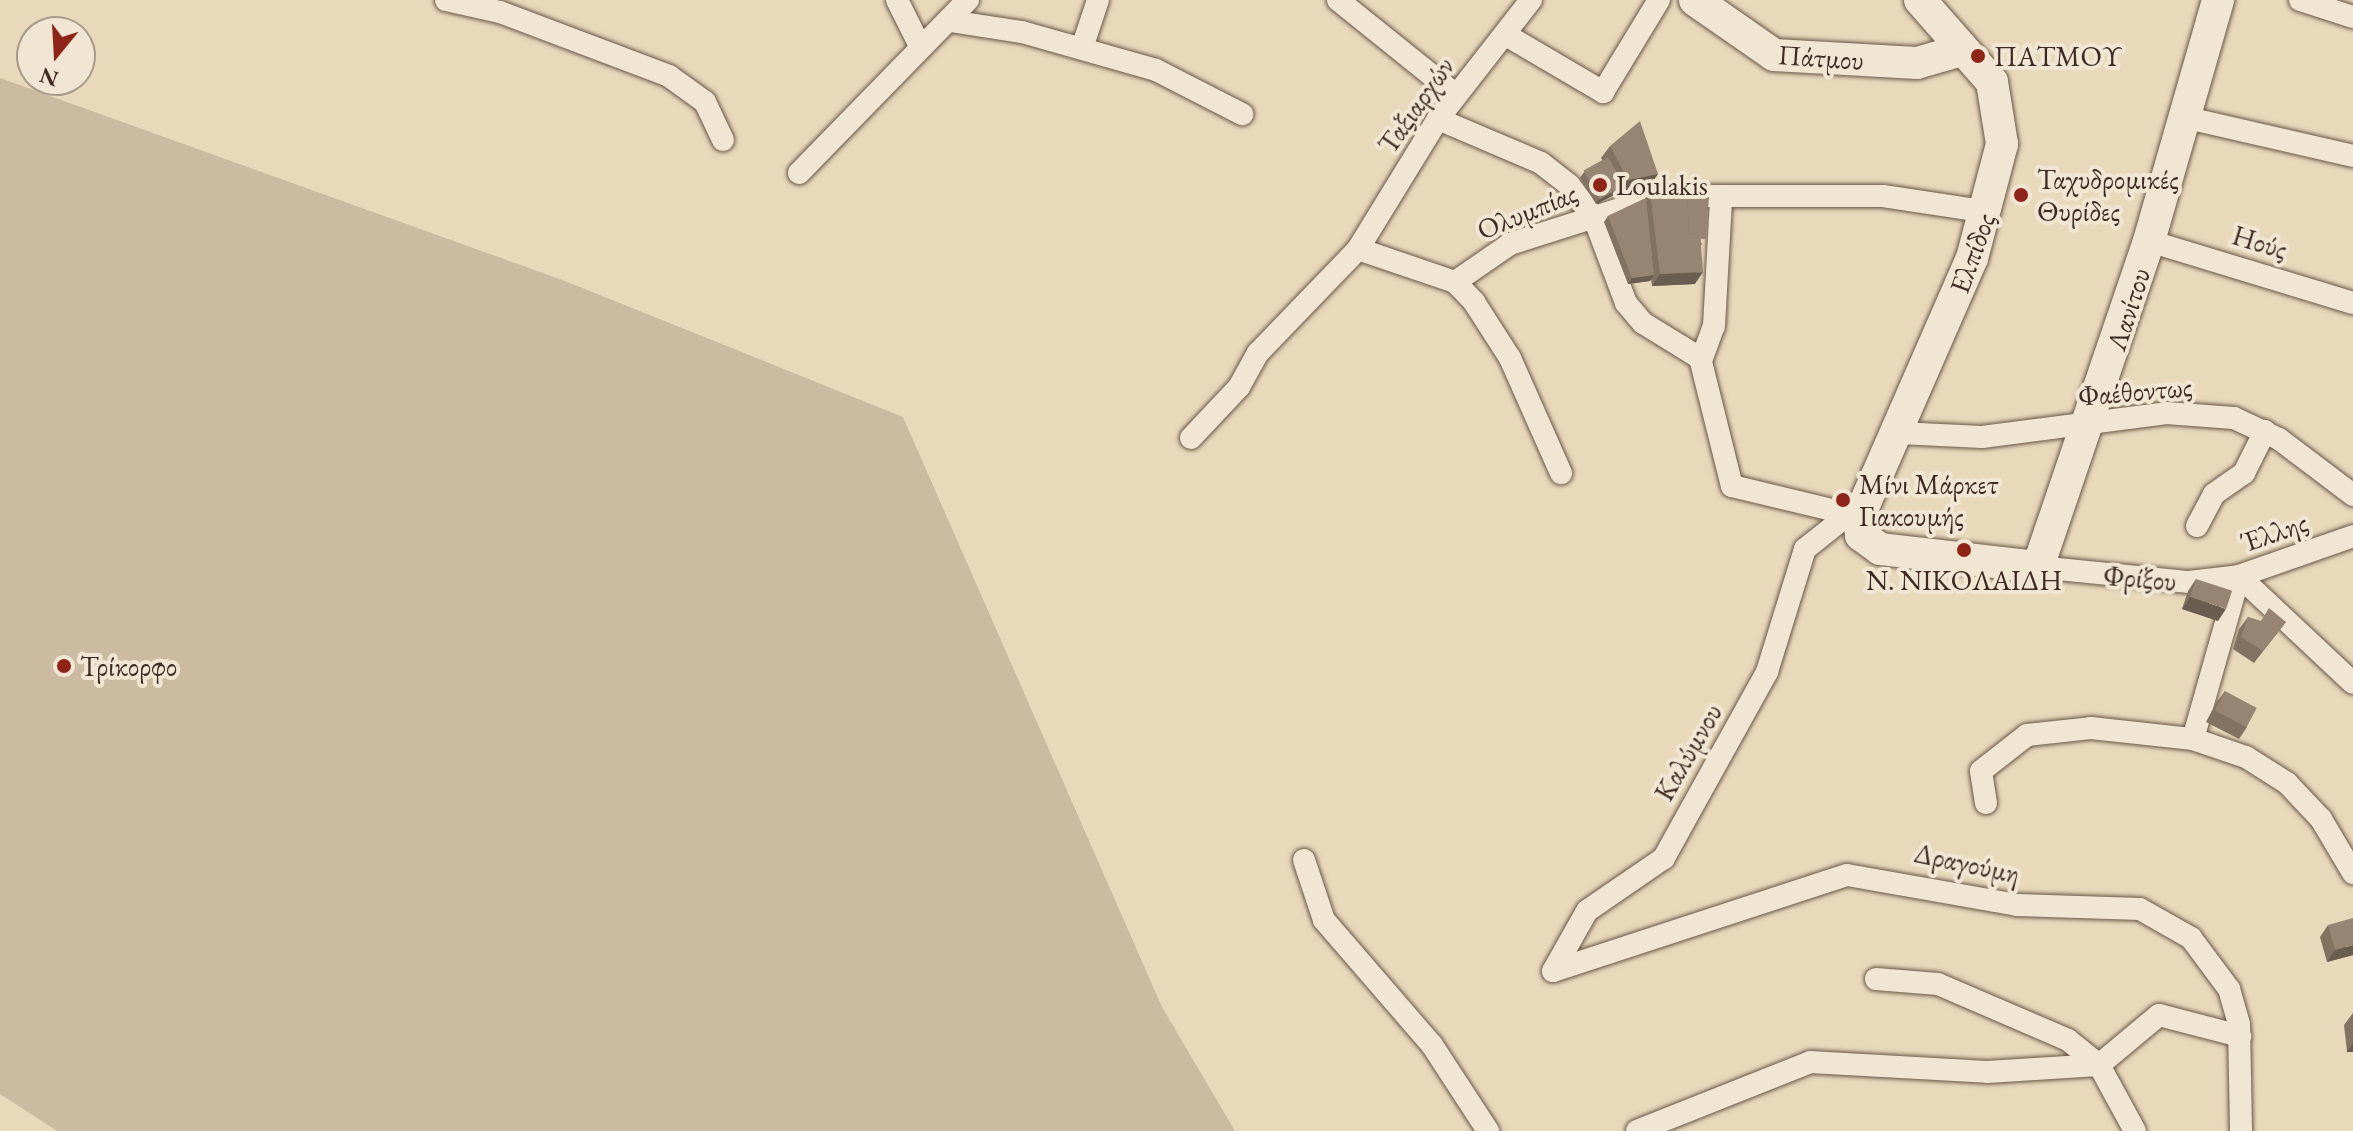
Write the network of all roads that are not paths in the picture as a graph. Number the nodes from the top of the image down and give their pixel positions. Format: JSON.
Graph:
{"nodes":[{"id":1,"x":446,"y":0,"type":"edge"},
{"id":2,"x":897,"y":0,"type":"edge"},
{"id":3,"x":968,"y":0,"type":"edge"},
{"id":4,"x":1098,"y":0,"type":"edge"},
{"id":5,"x":1338,"y":0,"type":"edge"},
{"id":6,"x":1531,"y":0,"type":"edge"},
{"id":7,"x":1659,"y":0,"type":"edge"},
{"id":8,"x":1695,"y":0,"type":"edge"},
{"id":9,"x":1920,"y":0,"type":"edge"},
{"id":10,"x":2218,"y":0,"type":"edge"},
{"id":11,"x":2300,"y":0,"type":"edge"},
{"id":12,"x":2353,"y":17,"type":"edge"},
{"id":13,"x":950,"y":21,"type":"junction"},
{"id":14,"x":1506,"y":35,"type":"junction"},
{"id":15,"x":920,"y":46,"type":"junction"},
{"id":16,"x":1082,"y":48,"type":"junction"},
{"id":17,"x":1962,"y":50,"type":"junction"},
{"id":18,"x":1456,"y":95,"type":"junction"},
{"id":19,"x":1242,"y":114,"type":"dead end"},
{"id":20,"x":2183,"y":117,"type":"junction"},
{"id":21,"x":1438,"y":119,"type":"junction"},
{"id":22,"x":723,"y":140,"type":"dead end"},
{"id":23,"x":2353,"y":156,"type":"edge"},
{"id":24,"x":799,"y":173,"type":"dead end"},
{"id":25,"x":1721,"y":199,"type":"junction"},
{"id":26,"x":1989,"y":212,"type":"junction"},
{"id":27,"x":1594,"y":218,"type":"junction"},
{"id":28,"x":2149,"y":241,"type":"junction"},
{"id":29,"x":1358,"y":249,"type":"junction"},
{"id":30,"x":1455,"y":282,"type":"junction"},
{"id":31,"x":2353,"y":303,"type":"edge"},
{"id":32,"x":1701,"y":361,"type":"junction"},
{"id":33,"x":2091,"y":424,"type":"junction"},
{"id":34,"x":2265,"y":431,"type":"junction"},
{"id":35,"x":1899,"y":433,"type":"junction"},
{"id":36,"x":1191,"y":438,"type":"dead end"},
{"id":37,"x":1561,"y":473,"type":"dead end"},
{"id":38,"x":2353,"y":495,"type":"edge"},
{"id":39,"x":1854,"y":516,"type":"junction"},
{"id":40,"x":2197,"y":526,"type":"dead end"},
{"id":41,"x":2353,"y":536,"type":"edge"},
{"id":42,"x":2038,"y":567,"type":"junction"},
{"id":43,"x":2239,"y":576,"type":"junction"},
{"id":44,"x":2353,"y":683,"type":"edge"},
{"id":45,"x":2193,"y":739,"type":"junction"},
{"id":46,"x":1986,"y":803,"type":"dead end"},
{"id":47,"x":1304,"y":860,"type":"dead end"},
{"id":48,"x":2353,"y":873,"type":"edge"},
{"id":49,"x":1578,"y":965,"type":"joint"},
{"id":50,"x":1876,"y":979,"type":"dead end"},
{"id":51,"x":2240,"y":1036,"type":"junction"},
{"id":52,"x":2099,"y":1065,"type":"junction"},
{"id":53,"x":1488,"y":1131,"type":"edge"},
{"id":54,"x":1637,"y":1131,"type":"edge"},
{"id":55,"x":2135,"y":1131,"type":"edge"},
{"id":56,"x":2241,"y":1131,"type":"edge"}],
"edges":[{"from":1,"to":22,"type":"street"},
{"from":2,"to":15,"type":"street"},
{"from":3,"to":13,"type":"street"},
{"from":4,"to":16,"type":"street"},
{"from":5,"to":18,"type":"street"},
{"from":6,"to":14,"type":"street","name":"Ταξιαρχών"},
{"from":7,"to":14,"type":"street"},
{"from":8,"to":17,"type":"street","name":"Πάτμου"},
{"from":9,"to":17,"type":"street","name":"Ελπίδος"},
{"from":10,"to":20,"type":"street","name":"Λανίτου"},
{"from":11,"to":12,"type":"street"},
{"from":13,"to":15,"type":"street"},
{"from":13,"to":16,"type":"street"},
{"from":14,"to":18,"type":"street","name":"Ταξιαρχών"},
{"from":15,"to":24,"type":"street"},
{"from":16,"to":19,"type":"street"},
{"from":17,"to":26,"type":"street","name":"Ελπίδος"},
{"from":18,"to":21,"type":"street","name":"Ταξιαρχών"},
{"from":20,"to":23,"type":"street"},
{"from":20,"to":28,"type":"street","name":"Λανίτου"},
{"from":21,"to":27,"type":"street"},
{"from":21,"to":29,"type":"street","name":"Ταξιαρχών"},
{"from":25,"to":26,"type":"street","name":"Ολυμπίας"},
{"from":25,"to":27,"type":"street","name":"Ολυμπίας"},
{"from":25,"to":32,"type":"street"},
{"from":26,"to":35,"type":"street","name":"Ελπίδος"},
{"from":27,"to":30,"type":"street","name":"Ολυμπίας"},
{"from":27,"to":32,"type":"street"},
{"from":28,"to":31,"type":"street","name":"Ηούς"},
{"from":28,"to":33,"type":"street","name":"Λανίτου"},
{"from":29,"to":30,"type":"street"},
{"from":29,"to":36,"type":"street","name":"Ταξιαρχών"},
{"from":30,"to":37,"type":"street"},
{"from":32,"to":39,"type":"street"},
{"from":33,"to":34,"type":"street","name":"Φαέθοντως"},
{"from":33,"to":35,"type":"street","name":"Φαέθοντως"},
{"from":33,"to":42,"type":"street","name":"Λανίτου"},
{"from":34,"to":38,"type":"street","name":"Φαέθοντως"},
{"from":34,"to":40,"type":"street"},
{"from":35,"to":39,"type":"street","name":"Ελπίδος"},
{"from":39,"to":42,"type":"street","name":"Φρίξου"},
{"from":39,"to":49,"type":"street","name":"Καλύμνου"},
{"from":41,"to":43,"type":"street","name":"Έλλης"},
{"from":42,"to":43,"type":"street","name":"Φρίξου"},
{"from":43,"to":44,"type":"street"},
{"from":43,"to":45,"type":"street","name":"Έλλης"},
{"from":45,"to":46,"type":"street"},
{"from":45,"to":48,"type":"street"},
{"from":47,"to":53,"type":"street"},
{"from":49,"to":51,"type":"street","name":"Δραγούμη"},
{"from":50,"to":52,"type":"street"},
{"from":51,"to":52,"type":"street"},
{"from":51,"to":56,"type":"street","name":"Δραγούμη"},
{"from":52,"to":54,"type":"street"},
{"from":52,"to":55,"type":"street"}]}
